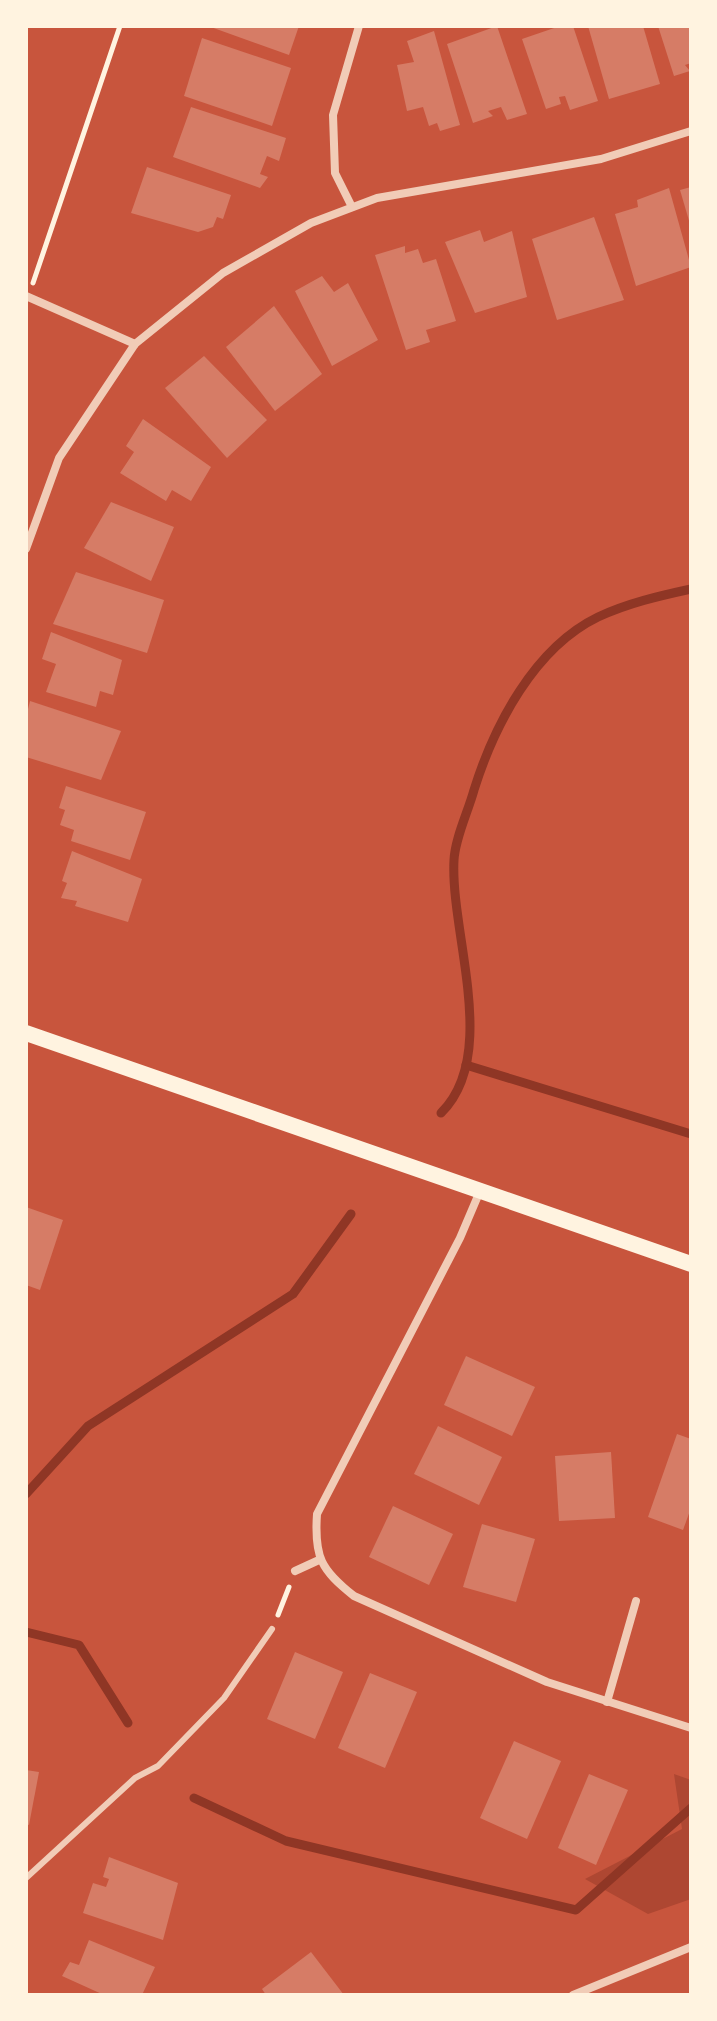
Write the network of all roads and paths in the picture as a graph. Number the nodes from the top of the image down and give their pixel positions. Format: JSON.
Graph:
{"nodes":[{"id":1,"x":120,"y":26,"type":"edge"},
{"id":2,"x":359,"y":26,"type":"edge"},
{"id":3,"x":691,"y":131,"type":"edge"},
{"id":4,"x":352,"y":207,"type":"junction"},
{"id":5,"x":27,"y":296,"type":"edge"},
{"id":6,"x":135,"y":344,"type":"junction"},
{"id":7,"x":26,"y":549,"type":"edge"},
{"id":8,"x":26,"y":1033,"type":"edge"},
{"id":9,"x":481,"y":1190,"type":"junction"},
{"id":10,"x":691,"y":1264,"type":"edge"},
{"id":11,"x":319,"y":1560,"type":"junction"},
{"id":12,"x":295,"y":1571,"type":"joint"},
{"id":13,"x":636,"y":1601,"type":"dead end"},
{"id":14,"x":272,"y":1629,"type":"joint"},
{"id":15,"x":607,"y":1702,"type":"junction"},
{"id":16,"x":691,"y":1728,"type":"edge"},
{"id":17,"x":26,"y":1878,"type":"edge"},
{"id":18,"x":691,"y":1947,"type":"edge"},
{"id":19,"x":573,"y":1995,"type":"edge"}],
"edges":[{"from":1,"to":5,"type":"path"},
{"from":2,"to":4,"type":"street"},
{"from":3,"to":4,"type":"street"},
{"from":4,"to":6,"type":"street"},
{"from":5,"to":6,"type":"street"},
{"from":6,"to":7,"type":"street"},
{"from":8,"to":9,"type":"main road"},
{"from":9,"to":10,"type":"main road"},
{"from":9,"to":11,"type":"street"},
{"from":11,"to":12,"type":"street"},
{"from":11,"to":15,"type":"street"},
{"from":12,"to":14,"type":"path"},
{"from":13,"to":15,"type":"street"},
{"from":14,"to":17,"type":"lane"},
{"from":15,"to":16,"type":"street"},
{"from":18,"to":19,"type":"street"}]}
